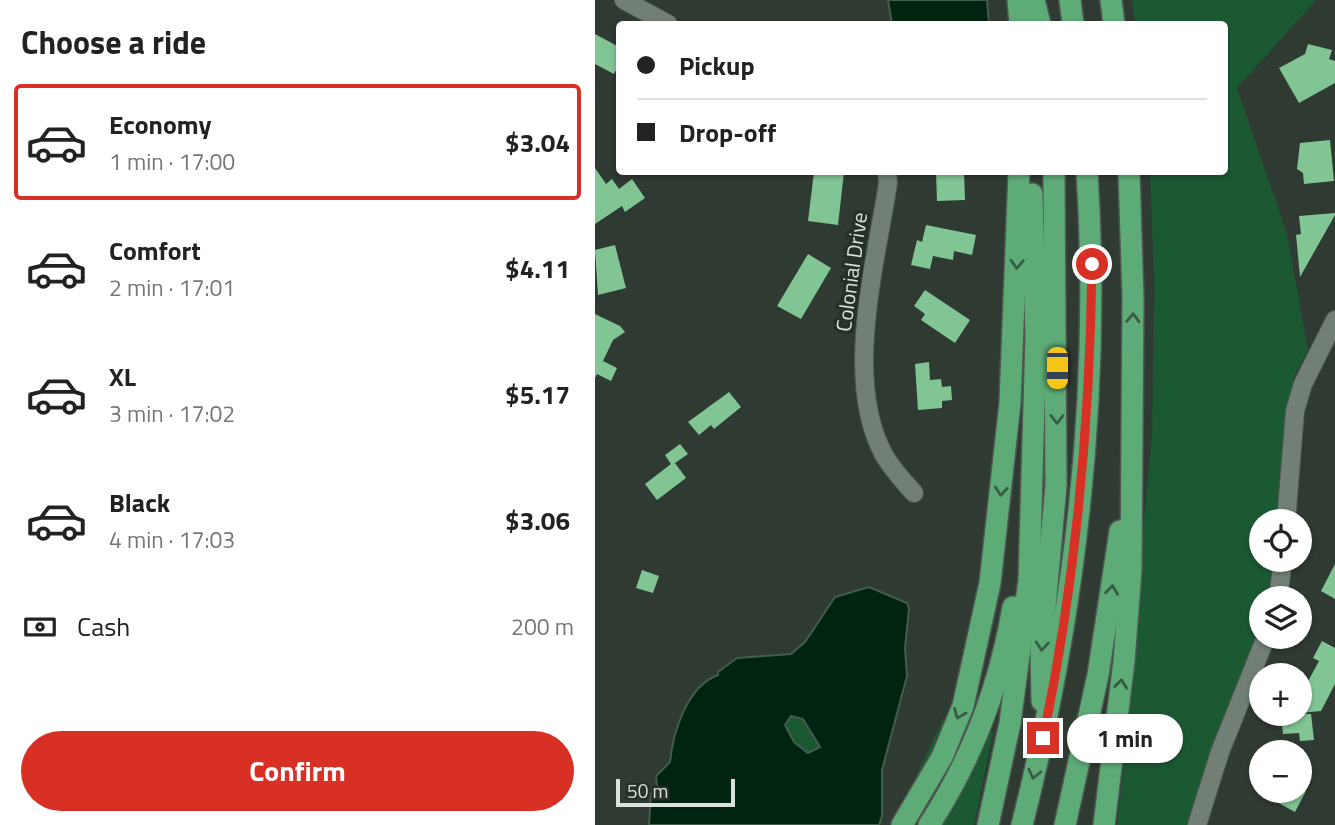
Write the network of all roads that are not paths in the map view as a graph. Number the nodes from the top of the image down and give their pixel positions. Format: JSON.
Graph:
{"nodes":[{"id":1,"x":624,"y":0,"type":"edge"},
{"id":2,"x":1018,"y":0,"type":"edge"},
{"id":3,"x":1034,"y":0,"type":"edge"},
{"id":4,"x":1070,"y":0,"type":"edge"},
{"id":5,"x":1111,"y":0,"type":"edge"},
{"id":6,"x":662,"y":21,"type":"edge"},
{"id":7,"x":1020,"y":21,"type":"edge"},
{"id":8,"x":1038,"y":21,"type":"edge"},
{"id":9,"x":1073,"y":21,"type":"edge"},
{"id":10,"x":1114,"y":21,"type":"edge"},
{"id":11,"x":887,"y":175,"type":"edge"},
{"id":12,"x":1019,"y":175,"type":"edge"},
{"id":13,"x":1031,"y":175,"type":"edge"},
{"id":14,"x":1055,"y":175,"type":"edge"},
{"id":15,"x":1087,"y":175,"type":"edge"},
{"id":16,"x":1129,"y":175,"type":"edge"},
{"id":17,"x":1335,"y":320,"type":"edge"},
{"id":18,"x":1131,"y":386,"type":"junction"},
{"id":19,"x":914,"y":493,"type":"dead end"},
{"id":20,"x":1287,"y":509,"type":"edge"},
{"id":21,"x":1029,"y":529,"type":"junction"},
{"id":22,"x":1261,"y":649,"type":"edge"},
{"id":23,"x":1043,"y":738,"type":"junction"},
{"id":24,"x":902,"y":825,"type":"edge"},
{"id":25,"x":929,"y":825,"type":"edge"},
{"id":26,"x":988,"y":825,"type":"edge"},
{"id":27,"x":1022,"y":825,"type":"edge"},
{"id":28,"x":1065,"y":825,"type":"edge"},
{"id":29,"x":1104,"y":825,"type":"edge"},
{"id":30,"x":1197,"y":825,"type":"edge"}],
"edges":[{"from":1,"to":6,"type":"street"},
{"from":2,"to":7,"type":"highway"},
{"from":3,"to":8,"type":"highway"},
{"from":4,"to":9,"type":"highway"},
{"from":5,"to":10,"type":"highway"},
{"from":11,"to":19,"type":"street","name":"Colonial Drive"},
{"from":12,"to":24,"type":"highway","one_way":true},
{"from":13,"to":21,"type":"highway"},
{"from":14,"to":23,"type":"highway","one_way":true},
{"from":15,"to":23,"type":"highway"},
{"from":18,"to":16,"type":"highway","one_way":true},
{"from":17,"to":20,"type":"street"},
{"from":28,"to":18,"type":"highway","one_way":true},
{"from":29,"to":18,"type":"highway","one_way":true},
{"from":21,"to":25,"type":"highway"},
{"from":21,"to":26,"type":"highway"},
{"from":22,"to":30,"type":"street"},
{"from":23,"to":27,"type":"highway","one_way":true}]}
